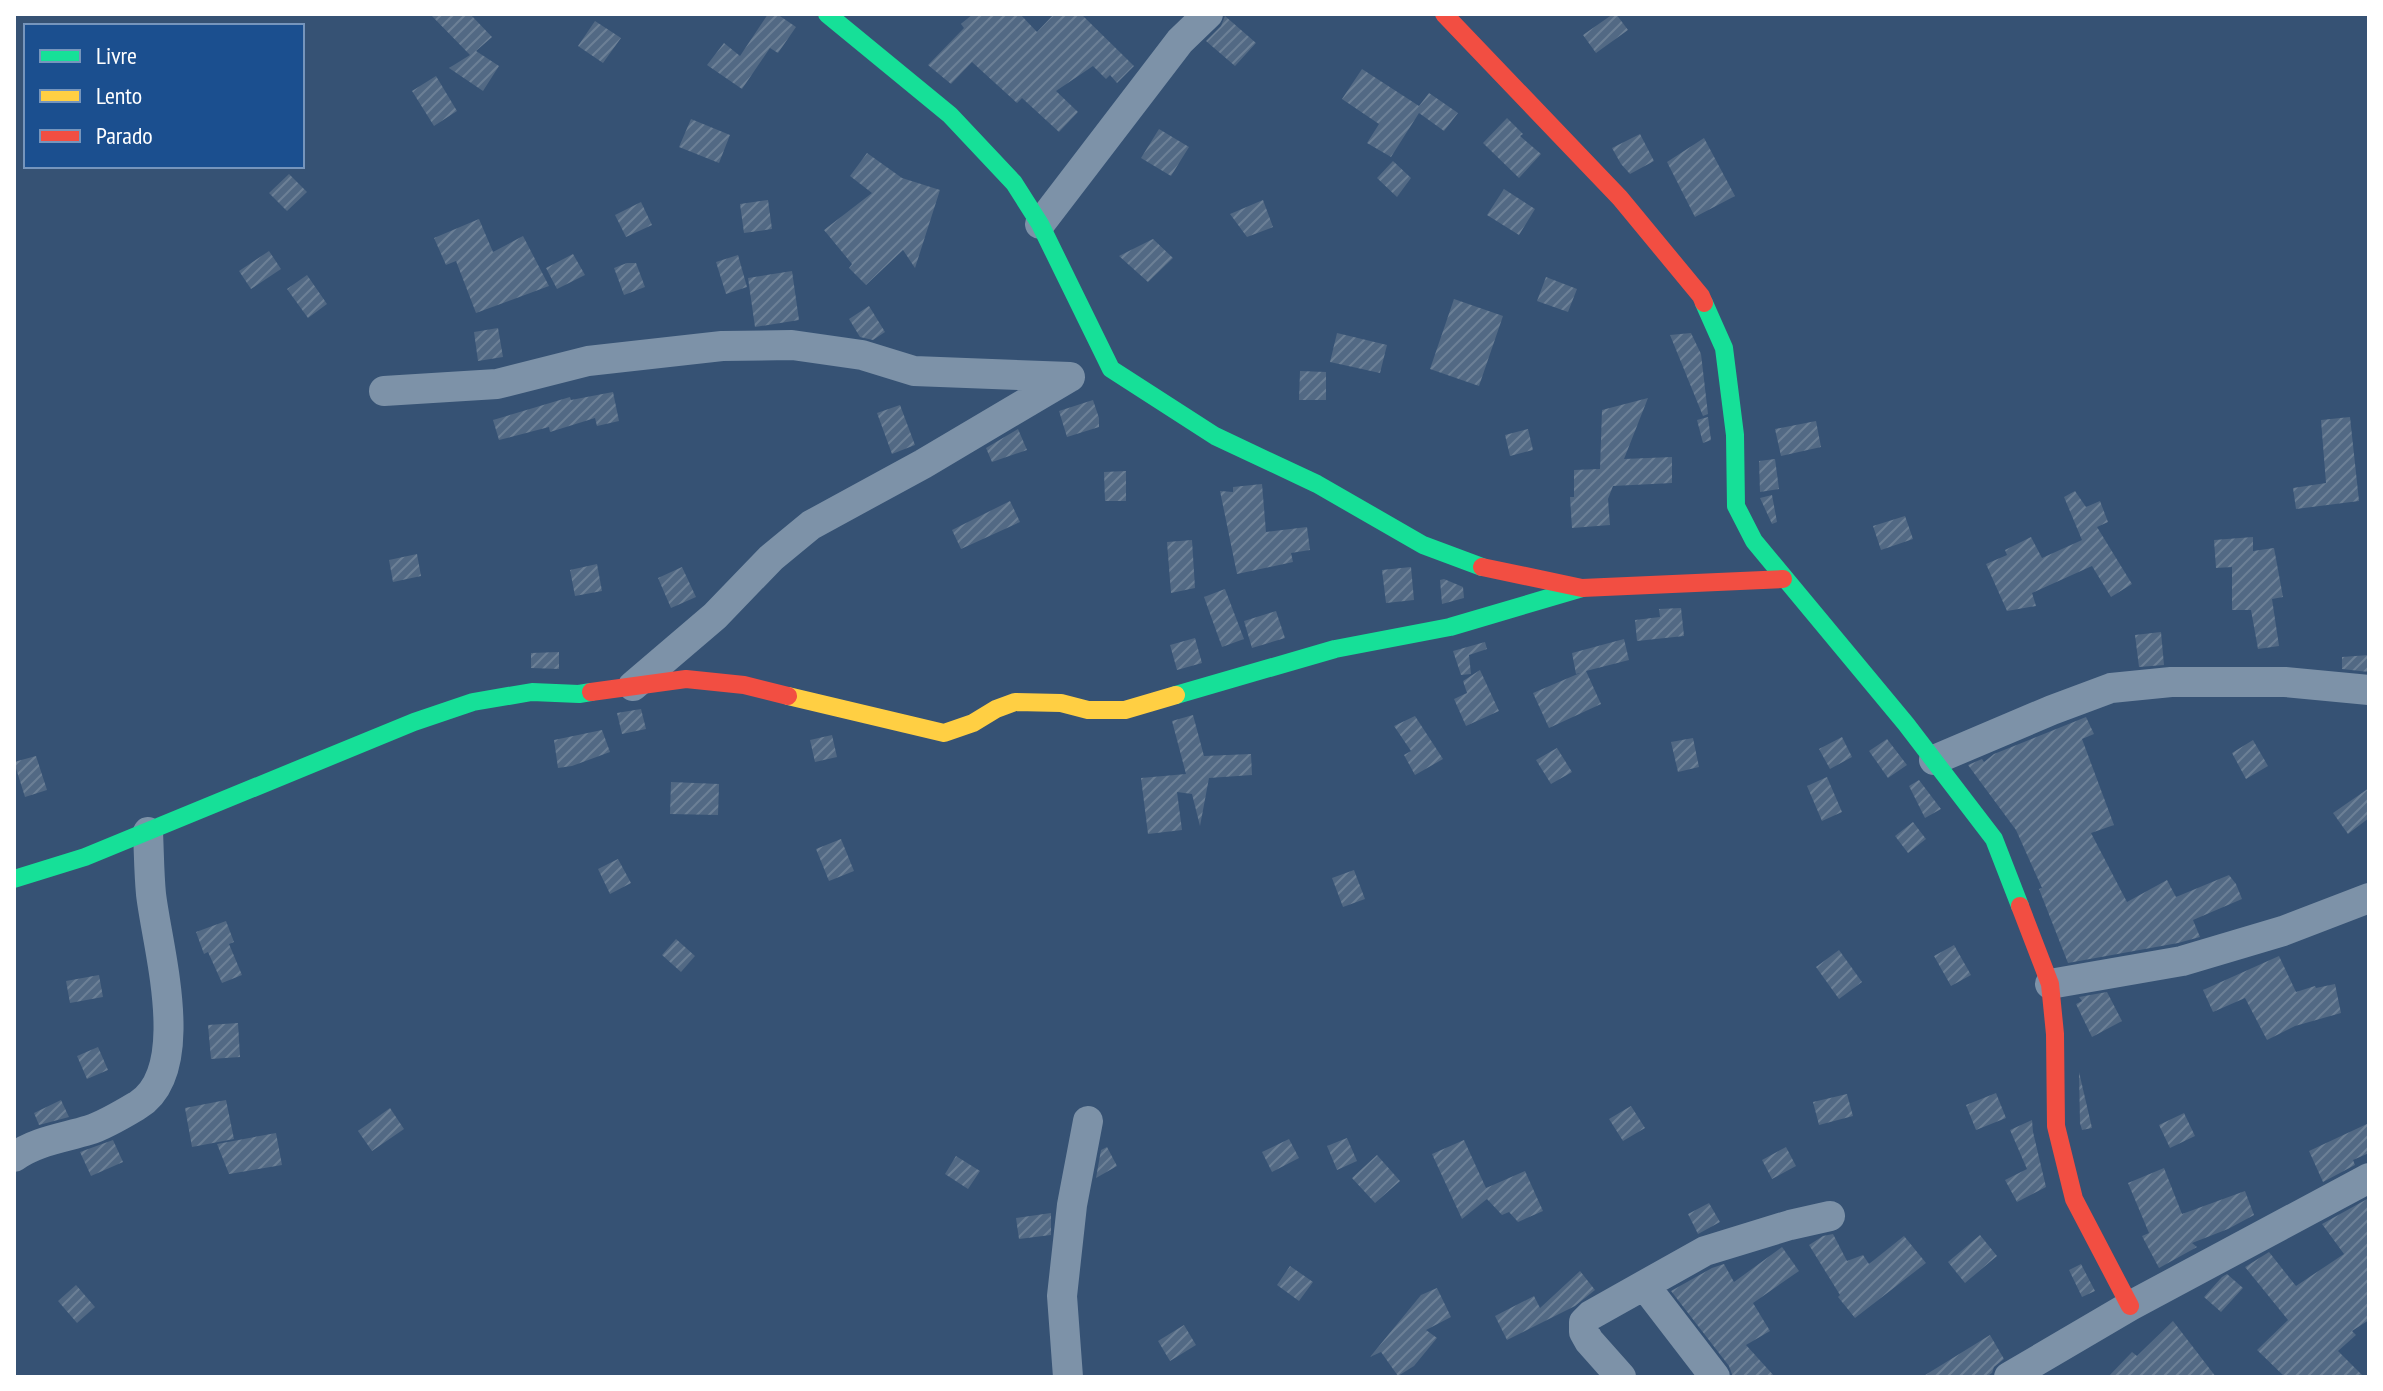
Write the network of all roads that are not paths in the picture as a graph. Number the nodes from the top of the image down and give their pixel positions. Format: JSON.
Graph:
{"nodes":[{"id":1,"x":827,"y":14,"type":"edge"},
{"id":2,"x":1208,"y":14,"type":"edge"},
{"id":3,"x":1444,"y":14,"type":"edge"},
{"id":4,"x":1040,"y":224,"type":"junction"},
{"id":5,"x":1111,"y":369,"type":"junction"},
{"id":6,"x":1070,"y":377,"type":"junction"},
{"id":7,"x":384,"y":391,"type":"dead end"},
{"id":8,"x":1783,"y":579,"type":"junction"},
{"id":9,"x":1582,"y":588,"type":"junction"},
{"id":10,"x":632,"y":687,"type":"junction"},
{"id":11,"x":2369,"y":690,"type":"edge"},
{"id":12,"x":1934,"y":760,"type":"junction"},
{"id":13,"x":148,"y":832,"type":"junction"},
{"id":14,"x":14,"y":879,"type":"edge"},
{"id":15,"x":2369,"y":898,"type":"edge"},
{"id":16,"x":2050,"y":984,"type":"junction"},
{"id":17,"x":1088,"y":1121,"type":"dead end"},
{"id":18,"x":14,"y":1157,"type":"edge"},
{"id":19,"x":2369,"y":1178,"type":"edge"},
{"id":20,"x":1830,"y":1216,"type":"dead end"},
{"id":21,"x":1645,"y":1286,"type":"junction"},
{"id":22,"x":2130,"y":1306,"type":"junction"},
{"id":23,"x":1068,"y":1377,"type":"edge"},
{"id":24,"x":1621,"y":1377,"type":"edge"},
{"id":25,"x":1715,"y":1377,"type":"edge"},
{"id":26,"x":2009,"y":1377,"type":"edge"}],
"edges":[{"from":1,"to":4,"type":"street"},
{"from":2,"to":4,"type":"street"},
{"from":3,"to":8,"type":"street"},
{"from":4,"to":5,"type":"street"},
{"from":5,"to":6,"type":"street"},
{"from":5,"to":9,"type":"street"},
{"from":6,"to":7,"type":"street"},
{"from":6,"to":10,"type":"street"},
{"from":8,"to":9,"type":"street"},
{"from":8,"to":12,"type":"street"},
{"from":9,"to":10,"type":"street"},
{"from":10,"to":13,"type":"street"},
{"from":11,"to":12,"type":"street"},
{"from":12,"to":16,"type":"street"},
{"from":13,"to":14,"type":"street"},
{"from":13,"to":18,"type":"street"},
{"from":15,"to":16,"type":"street"},
{"from":16,"to":22,"type":"street"},
{"from":17,"to":23,"type":"street"},
{"from":19,"to":22,"type":"street"},
{"from":20,"to":21,"type":"street"},
{"from":21,"to":24,"type":"street"},
{"from":21,"to":25,"type":"street"},
{"from":22,"to":26,"type":"street"}]}
